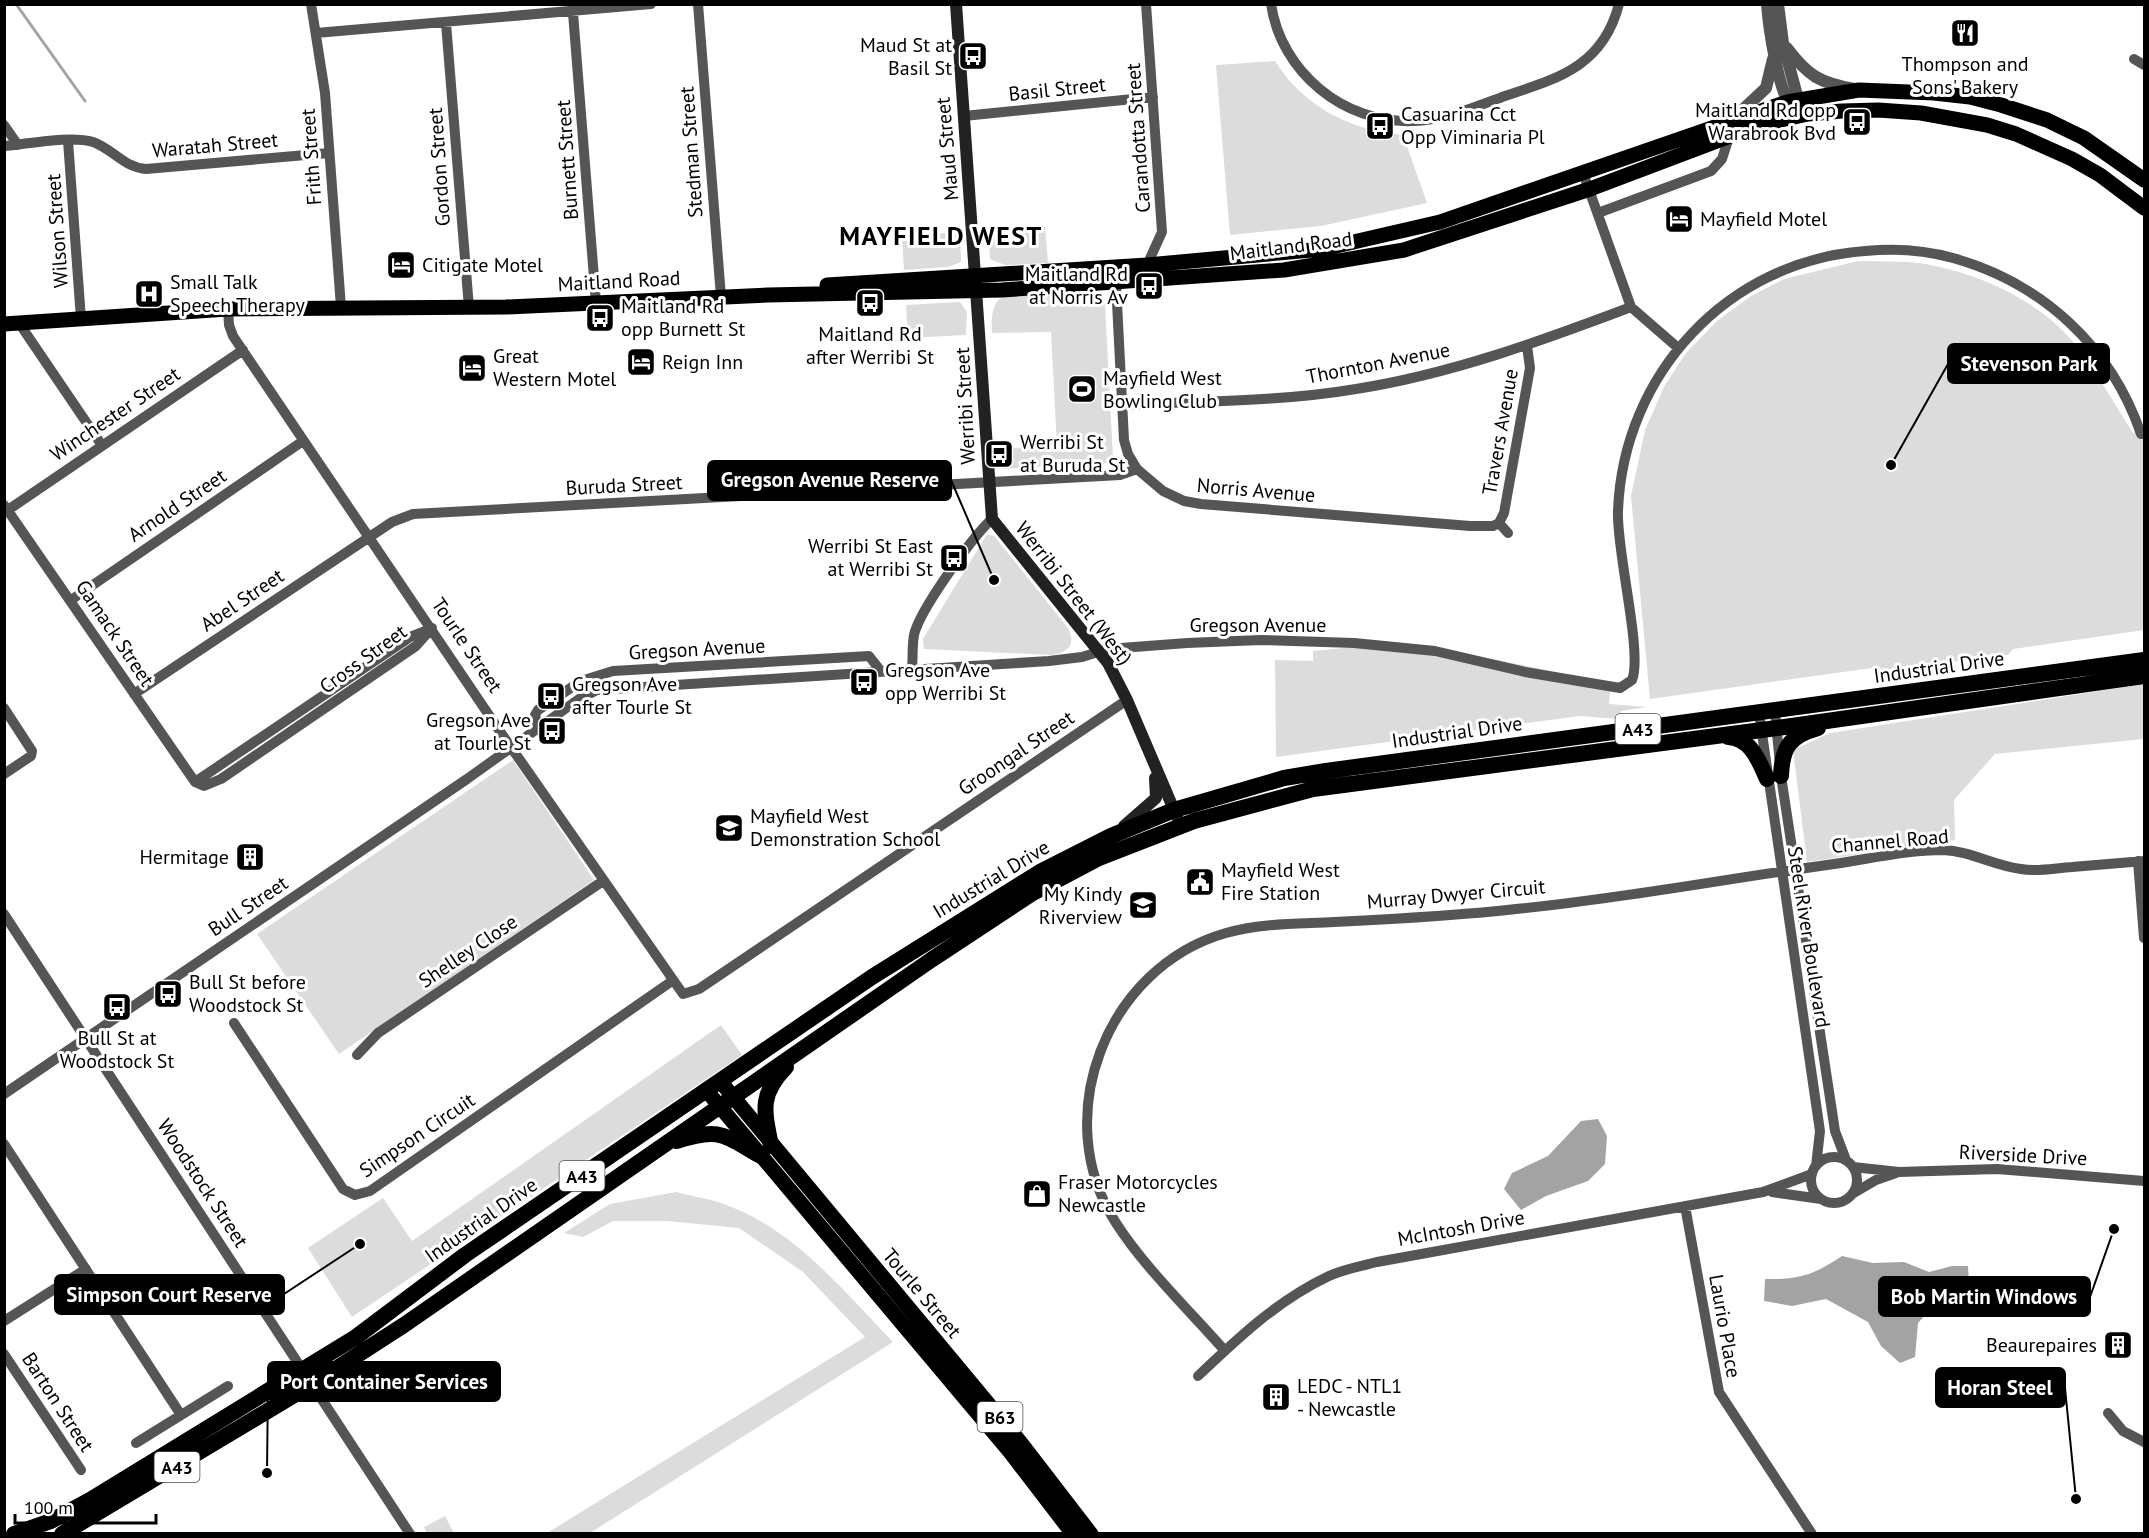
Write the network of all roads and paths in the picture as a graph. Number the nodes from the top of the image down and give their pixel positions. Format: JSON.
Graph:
{"nodes":[{"id":1,"x":311,"y":4,"type":"edge"},
{"id":2,"x":651,"y":4,"type":"edge"},
{"id":3,"x":698,"y":4,"type":"edge"},
{"id":4,"x":956,"y":4,"type":"edge"},
{"id":5,"x":1146,"y":4,"type":"edge"},
{"id":6,"x":1271,"y":4,"type":"edge"},
{"id":7,"x":1619,"y":4,"type":"edge"},
{"id":8,"x":1767,"y":4,"type":"edge"},
{"id":9,"x":1778,"y":4,"type":"edge"},
{"id":10,"x":573,"y":13,"type":"junction"},
{"id":11,"x":446,"y":23,"type":"junction"},
{"id":12,"x":316,"y":33,"type":"junction"},
{"id":13,"x":1779,"y":46,"type":"junction"},
{"id":14,"x":2134,"y":59,"type":"dead end"},
{"id":15,"x":2145,"y":65,"type":"edge"},
{"id":16,"x":1859,"y":90,"type":"junction"},
{"id":17,"x":1154,"y":97,"type":"junction"},
{"id":18,"x":1793,"y":101,"type":"junction"},
{"id":19,"x":964,"y":116,"type":"junction"},
{"id":20,"x":1796,"y":116,"type":"junction"},
{"id":21,"x":4,"y":125,"type":"edge"},
{"id":22,"x":1729,"y":128,"type":"junction"},
{"id":23,"x":68,"y":141,"type":"junction"},
{"id":24,"x":18,"y":145,"type":"junction"},
{"id":25,"x":4,"y":146,"type":"edge"},
{"id":26,"x":329,"y":153,"type":"junction"},
{"id":27,"x":1583,"y":173,"type":"junction"},
{"id":28,"x":2145,"y":180,"type":"edge"},
{"id":29,"x":1590,"y":189,"type":"junction"},
{"id":30,"x":2145,"y":208,"type":"edge"},
{"id":31,"x":1598,"y":213,"type":"junction"},
{"id":32,"x":1147,"y":265,"type":"junction"},
{"id":33,"x":1116,"y":283,"type":"junction"},
{"id":34,"x":977,"y":284,"type":"junction"},
{"id":35,"x":721,"y":297,"type":"junction"},
{"id":36,"x":596,"y":303,"type":"junction"},
{"id":37,"x":341,"y":307,"type":"junction"},
{"id":38,"x":1631,"y":307,"type":"junction"},
{"id":39,"x":468,"y":308,"type":"junction"},
{"id":40,"x":228,"y":309,"type":"junction"},
{"id":41,"x":81,"y":319,"type":"junction"},
{"id":42,"x":12,"y":323,"type":"edge"},
{"id":43,"x":1527,"y":346,"type":"junction"},
{"id":44,"x":1677,"y":348,"type":"junction"},
{"id":45,"x":243,"y":350,"type":"junction"},
{"id":46,"x":1123,"y":405,"type":"junction"},
{"id":47,"x":2141,"y":419,"type":"edge"},
{"id":48,"x":2141,"y":434,"type":"dead end"},
{"id":49,"x":303,"y":441,"type":"junction"},
{"id":50,"x":101,"y":444,"type":"junction"},
{"id":51,"x":1137,"y":469,"type":"junction"},
{"id":52,"x":988,"y":484,"type":"junction"},
{"id":53,"x":6,"y":507,"type":"edge"},
{"id":54,"x":993,"y":519,"type":"junction"},
{"id":55,"x":1499,"y":523,"type":"junction"},
{"id":56,"x":1508,"y":533,"type":"dead end"},
{"id":57,"x":369,"y":537,"type":"junction"},
{"id":58,"x":71,"y":600,"type":"junction"},
{"id":59,"x":432,"y":628,"type":"junction"},
{"id":60,"x":1098,"y":651,"type":"junction"},
{"id":61,"x":2145,"y":660,"type":"edge"},
{"id":62,"x":912,"y":668,"type":"junction"},
{"id":63,"x":880,"y":670,"type":"junction"},
{"id":64,"x":2145,"y":676,"type":"edge"},
{"id":65,"x":134,"y":694,"type":"junction"},
{"id":66,"x":1127,"y":700,"type":"junction"},
{"id":67,"x":4,"y":708,"type":"edge"},
{"id":68,"x":1874,"y":713,"type":"junction"},
{"id":69,"x":1768,"y":721,"type":"junction"},
{"id":70,"x":538,"y":728,"type":"junction"},
{"id":71,"x":1711,"y":736,"type":"junction"},
{"id":72,"x":511,"y":746,"type":"junction"},
{"id":73,"x":1149,"y":755,"type":"junction"},
{"id":74,"x":4,"y":774,"type":"edge"},
{"id":75,"x":1774,"y":778,"type":"junction"},
{"id":76,"x":195,"y":782,"type":"joint"},
{"id":77,"x":1177,"y":818,"type":"junction"},
{"id":78,"x":1111,"y":836,"type":"junction"},
{"id":79,"x":2141,"y":861,"type":"edge"},
{"id":80,"x":1794,"y":869,"type":"junction"},
{"id":81,"x":1781,"y":871,"type":"junction"},
{"id":82,"x":603,"y":881,"type":"junction"},
{"id":83,"x":4,"y":914,"type":"edge"},
{"id":84,"x":2145,"y":938,"type":"edge"},
{"id":85,"x":672,"y":981,"type":"junction"},
{"id":86,"x":687,"y":995,"type":"joint"},
{"id":87,"x":234,"y":1023,"type":"dead end"},
{"id":88,"x":87,"y":1036,"type":"junction"},
{"id":89,"x":810,"y":1042,"type":"junction"},
{"id":90,"x":357,"y":1055,"type":"dead end"},
{"id":91,"x":713,"y":1086,"type":"junction"},
{"id":92,"x":4,"y":1094,"type":"edge"},
{"id":93,"x":724,"y":1102,"type":"junction"},
{"id":94,"x":4,"y":1144,"type":"edge"},
{"id":95,"x":659,"y":1147,"type":"junction"},
{"id":96,"x":765,"y":1151,"type":"junction"},
{"id":97,"x":1850,"y":1163,"type":"junction"},
{"id":98,"x":1814,"y":1170,"type":"junction"},
{"id":99,"x":1899,"y":1172,"type":"junction"},
{"id":100,"x":2145,"y":1181,"type":"edge"},
{"id":101,"x":1763,"y":1192,"type":"junction"},
{"id":102,"x":1852,"y":1194,"type":"junction"},
{"id":103,"x":1821,"y":1198,"type":"junction"},
{"id":104,"x":1685,"y":1206,"type":"junction"},
{"id":105,"x":86,"y":1269,"type":"junction"},
{"id":106,"x":4,"y":1321,"type":"edge"},
{"id":107,"x":1225,"y":1350,"type":"junction"},
{"id":108,"x":4,"y":1354,"type":"edge"},
{"id":109,"x":1198,"y":1376,"type":"dead end"},
{"id":110,"x":307,"y":1378,"type":"junction"},
{"id":111,"x":228,"y":1386,"type":"dead end"},
{"id":112,"x":2108,"y":1413,"type":"dead end"},
{"id":113,"x":181,"y":1415,"type":"junction"},
{"id":114,"x":2145,"y":1442,"type":"edge"},
{"id":115,"x":136,"y":1443,"type":"dead end"},
{"id":116,"x":81,"y":1470,"type":"dead end"},
{"id":117,"x":14,"y":1533,"type":"edge"},
{"id":118,"x":62,"y":1533,"type":"edge"},
{"id":119,"x":410,"y":1533,"type":"edge"},
{"id":120,"x":1073,"y":1533,"type":"edge"},
{"id":121,"x":1091,"y":1533,"type":"edge"},
{"id":122,"x":1812,"y":1533,"type":"edge"}],
"edges":[{"from":1,"to":12,"type":"street","name":"Frith Street"},
{"from":2,"to":10,"type":"street"},
{"from":3,"to":35,"type":"street","name":"Stedman Street"},
{"from":4,"to":19,"type":"main road","name":"Maud Street"},
{"from":5,"to":17,"type":"street","name":"Carandotta Street"},
{"from":6,"to":7,"type":"street"},
{"from":8,"to":13,"type":"street"},
{"from":9,"to":13,"type":"street"},
{"from":10,"to":11,"type":"street"},
{"from":10,"to":36,"type":"street","name":"Burnett Street"},
{"from":11,"to":12,"type":"street"},
{"from":11,"to":39,"type":"street","name":"Gordon Street"},
{"from":12,"to":26,"type":"street","name":"Frith Street"},
{"from":13,"to":16,"type":"street"},
{"from":13,"to":18,"type":"street"},
{"from":13,"to":22,"type":"street"},
{"from":14,"to":15,"type":"street"},
{"from":16,"to":18,"type":"main road","name":"Maitland Road"},
{"from":16,"to":28,"type":"main road","name":"Maitland Road"},
{"from":17,"to":19,"type":"street","name":"Basil Street"},
{"from":17,"to":32,"type":"street","name":"Carandotta Street"},
{"from":18,"to":20,"type":"street"},
{"from":18,"to":22,"type":"main road","name":"Maitland Road"},
{"from":19,"to":34,"type":"main road","name":"Maud Street"},
{"from":20,"to":22,"type":"main road","name":"Maitland Road"},
{"from":20,"to":30,"type":"main road","name":"Maitland Road"},
{"from":21,"to":24,"type":"street"},
{"from":22,"to":27,"type":"main road","name":"Maitland Road"},
{"from":22,"to":29,"type":"main road","name":"Maitland Road"},
{"from":22,"to":31,"type":"street"},
{"from":23,"to":24,"type":"street","name":"Waratah Street"},
{"from":23,"to":26,"type":"street","name":"Waratah Street"},
{"from":23,"to":41,"type":"street","name":"Wilson Street"},
{"from":24,"to":25,"type":"street","name":"Waratah Street"},
{"from":26,"to":37,"type":"street","name":"Frith Street"},
{"from":27,"to":29,"type":"street"},
{"from":27,"to":32,"type":"main road","name":"Maitland Road"},
{"from":29,"to":31,"type":"street"},
{"from":29,"to":33,"type":"main road","name":"Maitland Road"},
{"from":31,"to":38,"type":"street"},
{"from":32,"to":34,"type":"main road","name":"Maitland Road"},
{"from":33,"to":34,"type":"main road","name":"Maitland Road"},
{"from":33,"to":46,"type":"street","name":"Norris Avenue"},
{"from":34,"to":35,"type":"main road","name":"Maitland Road"},
{"from":34,"to":52,"type":"main road","name":"Werribi Street"},
{"from":35,"to":36,"type":"main road","name":"Maitland Road"},
{"from":36,"to":39,"type":"main road","name":"Maitland Road"},
{"from":37,"to":39,"type":"main road","name":"Maitland Road"},
{"from":37,"to":40,"type":"main road","name":"Maitland Road"},
{"from":38,"to":43,"type":"street","name":"Thornton Avenue"},
{"from":38,"to":44,"type":"street"},
{"from":40,"to":41,"type":"main road","name":"Maitland Road"},
{"from":40,"to":45,"type":"street","name":"Tourle Street"},
{"from":41,"to":42,"type":"main road","name":"Maitland Road"},
{"from":42,"to":50,"type":"street"},
{"from":43,"to":46,"type":"street","name":"Thornton Avenue"},
{"from":43,"to":55,"type":"street","name":"Travers Avenue"},
{"from":44,"to":47,"type":"street"},
{"from":44,"to":60,"type":"street","name":"Gregson Avenue"},
{"from":45,"to":49,"type":"street","name":"Tourle Street"},
{"from":45,"to":50,"type":"street","name":"Winchester Street"},
{"from":46,"to":51,"type":"street","name":"Norris Avenue"},
{"from":47,"to":48,"type":"street"},
{"from":49,"to":57,"type":"street","name":"Tourle Street"},
{"from":49,"to":58,"type":"street","name":"Arnold Street"},
{"from":50,"to":53,"type":"street","name":"Winchester Street"},
{"from":51,"to":52,"type":"street","name":"Buruda Street"},
{"from":51,"to":55,"type":"street","name":"Norris Avenue"},
{"from":52,"to":54,"type":"main road","name":"Werribi Street"},
{"from":52,"to":57,"type":"street","name":"Buruda Street"},
{"from":53,"to":58,"type":"street","name":"Gamack Street"},
{"from":54,"to":60,"type":"main road","name":"Werribi Street (West)"},
{"from":54,"to":62,"type":"street"},
{"from":55,"to":56,"type":"street"},
{"from":57,"to":59,"type":"street","name":"Tourle Street"},
{"from":57,"to":65,"type":"street","name":"Abel Street"},
{"from":58,"to":65,"type":"street","name":"Gamack Street"},
{"from":59,"to":72,"type":"street","name":"Tourle Street"},
{"from":59,"to":76,"type":"street","name":"Cross Street"},
{"from":60,"to":62,"type":"street","name":"Gregson Avenue"},
{"from":60,"to":66,"type":"main road","name":"Werribi Street (West)"},
{"from":61,"to":69,"type":"highway","name":"Industrial Drive","number":"A43"},
{"from":62,"to":63,"type":"street","name":"Gregson Avenue"},
{"from":63,"to":70,"type":"street","name":"Gregson Avenue"},
{"from":63,"to":70,"type":"street","name":"Gregson Avenue"},
{"from":64,"to":68,"type":"highway","name":"Industrial Drive","number":"A43"},
{"from":65,"to":76,"type":"street","name":"Gamack Street"},
{"from":66,"to":73,"type":"main road","name":"Werribi Street (West)"},
{"from":66,"to":86,"type":"street","name":"Groongal Street"},
{"from":67,"to":74,"type":"street"},
{"from":68,"to":69,"type":"highway","name":"Industrial Drive","number":"A43"},
{"from":68,"to":75,"type":"highway"},
{"from":69,"to":71,"type":"highway","name":"Industrial Drive","number":"A43"},
{"from":69,"to":75,"type":"street","name":"Steel River Boulevard"},
{"from":69,"to":75,"type":"street","name":"Steel River Boulevard"},
{"from":69,"to":77,"type":"highway","name":"Industrial Drive","number":"A43"},
{"from":70,"to":72,"type":"street","name":"Gregson Avenue"},
{"from":71,"to":75,"type":"highway"},
{"from":71,"to":77,"type":"highway","name":"Industrial Drive","number":"A43"},
{"from":72,"to":82,"type":"street","name":"Tourle Street"},
{"from":72,"to":88,"type":"street","name":"Bull Street"},
{"from":73,"to":77,"type":"main road","name":"Werribi Street (West)"},
{"from":73,"to":78,"type":"main road"},
{"from":75,"to":80,"type":"street","name":"Steel River Boulevard"},
{"from":75,"to":81,"type":"street","name":"Steel River Boulevard"},
{"from":77,"to":78,"type":"highway","name":"Industrial Drive","number":"A43"},
{"from":77,"to":89,"type":"highway","name":"Industrial Drive","number":"A43"},
{"from":78,"to":91,"type":"highway","name":"Industrial Drive","number":"A43"},
{"from":79,"to":80,"type":"street","name":"Channel Road"},
{"from":79,"to":84,"type":"street"},
{"from":80,"to":81,"type":"street","name":"Channel Road"},
{"from":80,"to":97,"type":"street","name":"Steel River Boulevard"},
{"from":81,"to":98,"type":"street","name":"Steel River Boulevard"},
{"from":81,"to":107,"type":"street","name":"Murray Dwyer Circuit"},
{"from":82,"to":85,"type":"street","name":"Tourle Street"},
{"from":82,"to":90,"type":"street","name":"Shelley Close"},
{"from":83,"to":88,"type":"street","name":"Woodstock Street"},
{"from":85,"to":86,"type":"street","name":"Tourle Street"},
{"from":85,"to":87,"type":"street","name":"Simpson Circuit"},
{"from":88,"to":92,"type":"street","name":"Bull Street"},
{"from":88,"to":110,"type":"street","name":"Woodstock Street"},
{"from":89,"to":93,"type":"highway","name":"Industrial Drive","number":"A43"},
{"from":89,"to":96,"type":"highway"},
{"from":91,"to":93,"type":"main road","name":"Tourle Street","number":"B63"},
{"from":91,"to":110,"type":"highway","name":"Industrial Drive","number":"A43"},
{"from":93,"to":95,"type":"highway","name":"Industrial Drive","number":"A43"},
{"from":93,"to":96,"type":"main road","name":"Tourle Street","number":"B63"},
{"from":94,"to":105,"type":"street"},
{"from":95,"to":96,"type":"highway","number":"B63"},
{"from":95,"to":110,"type":"highway","name":"Industrial Drive","number":"A43"},
{"from":96,"to":120,"type":"main road","name":"Tourle Street","number":"B63"},
{"from":96,"to":121,"type":"main road","name":"Tourle Street","number":"B63"},
{"from":97,"to":98,"type":"street"},
{"from":97,"to":99,"type":"street","name":"Riverside Drive"},
{"from":97,"to":102,"type":"street"},
{"from":98,"to":101,"type":"street","name":"McIntosh Drive"},
{"from":98,"to":103,"type":"street"},
{"from":99,"to":100,"type":"street","name":"Riverside Drive"},
{"from":99,"to":102,"type":"street","name":"Riverside Drive"},
{"from":101,"to":103,"type":"street","name":"McIntosh Drive"},
{"from":101,"to":104,"type":"street","name":"McIntosh Drive"},
{"from":102,"to":103,"type":"street"},
{"from":104,"to":107,"type":"street","name":"McIntosh Drive"},
{"from":104,"to":122,"type":"street","name":"Laurio Place"},
{"from":105,"to":106,"type":"street"},
{"from":105,"to":113,"type":"street"},
{"from":107,"to":109,"type":"street","name":"McIntosh Drive"},
{"from":108,"to":116,"type":"street","name":"Barton Street"},
{"from":110,"to":117,"type":"highway","name":"Industrial Drive","number":"A43"},
{"from":110,"to":118,"type":"highway","name":"Industrial Drive","number":"A43"},
{"from":110,"to":119,"type":"street","name":"Woodstock Street"},
{"from":111,"to":113,"type":"street"},
{"from":112,"to":114,"type":"street"},
{"from":113,"to":115,"type":"street"}]}
